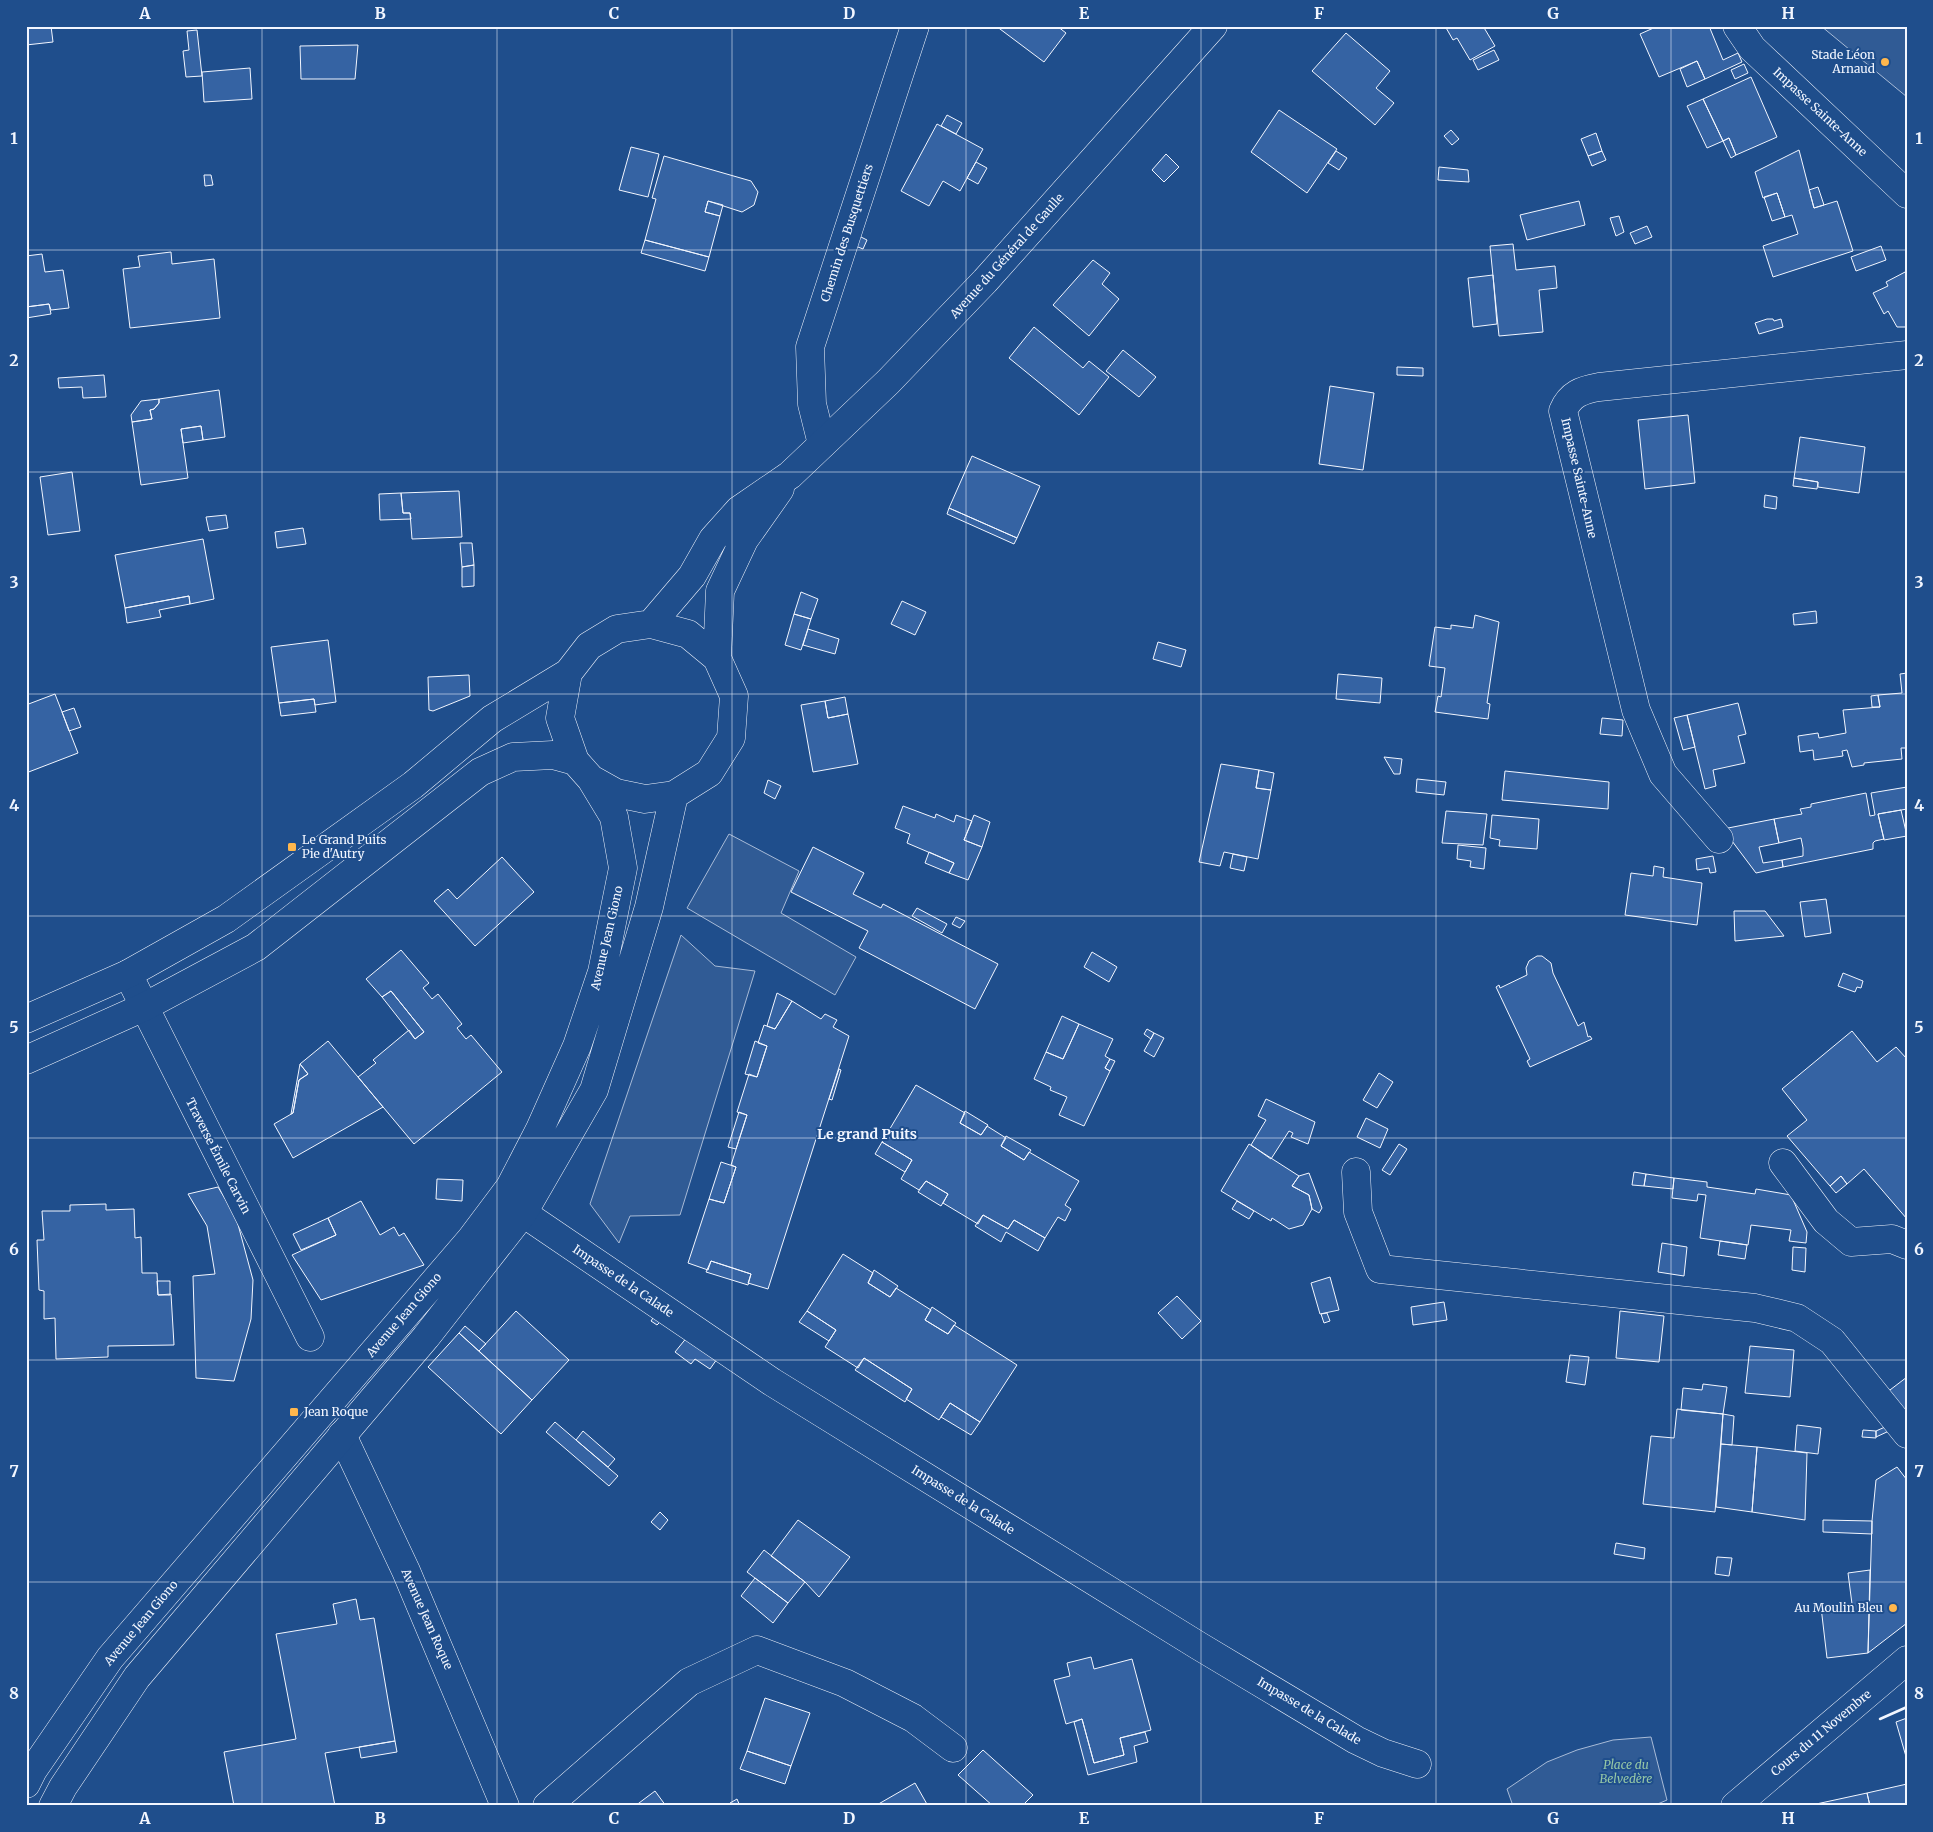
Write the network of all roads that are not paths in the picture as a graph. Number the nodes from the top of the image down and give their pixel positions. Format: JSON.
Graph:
{"nodes":[{"id":1,"x":914,"y":26,"type":"edge"},
{"id":2,"x":1213,"y":26,"type":"edge"},
{"id":3,"x":1737,"y":26,"type":"edge"},
{"id":4,"x":1907,"y":194,"type":"edge"},
{"id":5,"x":1907,"y":355,"type":"edge"},
{"id":6,"x":822,"y":444,"type":"junction"},
{"id":7,"x":790,"y":475,"type":"junction"},
{"id":8,"x":651,"y":624,"type":"junction"},
{"id":9,"x":717,"y":658,"type":"junction"},
{"id":10,"x":568,"y":673,"type":"junction"},
{"id":11,"x":583,"y":770,"type":"junction"},
{"id":12,"x":674,"y":795,"type":"junction"},
{"id":13,"x":1719,"y":839,"type":"dead end"},
{"id":14,"x":128,"y":974,"type":"junction"},
{"id":15,"x":144,"y":1008,"type":"junction"},
{"id":16,"x":26,"y":1019,"type":"edge"},
{"id":17,"x":26,"y":1060,"type":"edge"},
{"id":18,"x":1783,"y":1163,"type":"dead end"},
{"id":19,"x":1356,"y":1172,"type":"dead end"},
{"id":20,"x":523,"y":1213,"type":"junction"},
{"id":21,"x":1907,"y":1245,"type":"edge"},
{"id":22,"x":310,"y":1337,"type":"dead end"},
{"id":23,"x":1907,"y":1434,"type":"edge"},
{"id":24,"x":342,"y":1435,"type":"junction"},
{"id":25,"x":1907,"y":1660,"type":"edge"},
{"id":26,"x":953,"y":1748,"type":"dead end"},
{"id":27,"x":1417,"y":1764,"type":"dead end"},
{"id":28,"x":26,"y":1784,"type":"edge"},
{"id":29,"x":53,"y":1806,"type":"edge"},
{"id":30,"x":506,"y":1806,"type":"edge"},
{"id":31,"x":547,"y":1806,"type":"edge"},
{"id":32,"x":1735,"y":1806,"type":"edge"}],
"edges":[{"from":1,"to":6,"type":"street","name":"Chemin des Busquettiers"},
{"from":2,"to":6,"type":"street","name":"Avenue du Général de Gaulle"},
{"from":3,"to":4,"type":"street","name":"Impasse Sainte-Anne"},
{"from":5,"to":13,"type":"street","name":"Impasse Sainte-Anne"},
{"from":6,"to":7,"type":"street","name":"Avenue du Général de Gaulle"},
{"from":7,"to":8,"type":"street","name":"Avenue du Général de Gaulle"},
{"from":7,"to":9,"type":"street","name":"Avenue du Général de Gaulle"},
{"from":8,"to":9,"type":"street"},
{"from":8,"to":10,"type":"street"},
{"from":9,"to":12,"type":"street"},
{"from":10,"to":11,"type":"street"},
{"from":10,"to":14,"type":"street"},
{"from":11,"to":12,"type":"street"},
{"from":11,"to":15,"type":"street"},
{"from":11,"to":28,"type":"street","name":"Avenue Jean Giono"},
{"from":12,"to":20,"type":"street"},
{"from":14,"to":15,"type":"street","name":"Traverse Émile Carvin"},
{"from":14,"to":16,"type":"street"},
{"from":15,"to":17,"type":"street"},
{"from":15,"to":22,"type":"street","name":"Traverse Émile Carvin"},
{"from":18,"to":21,"type":"street"},
{"from":19,"to":23,"type":"street"},
{"from":20,"to":24,"type":"street"},
{"from":20,"to":27,"type":"street","name":"Impasse de la Calade"},
{"from":24,"to":29,"type":"street"},
{"from":24,"to":30,"type":"street","name":"Avenue Jean Roque"},
{"from":25,"to":32,"type":"street","name":"Cours du 11 Novembre"},
{"from":26,"to":31,"type":"street"}]}
